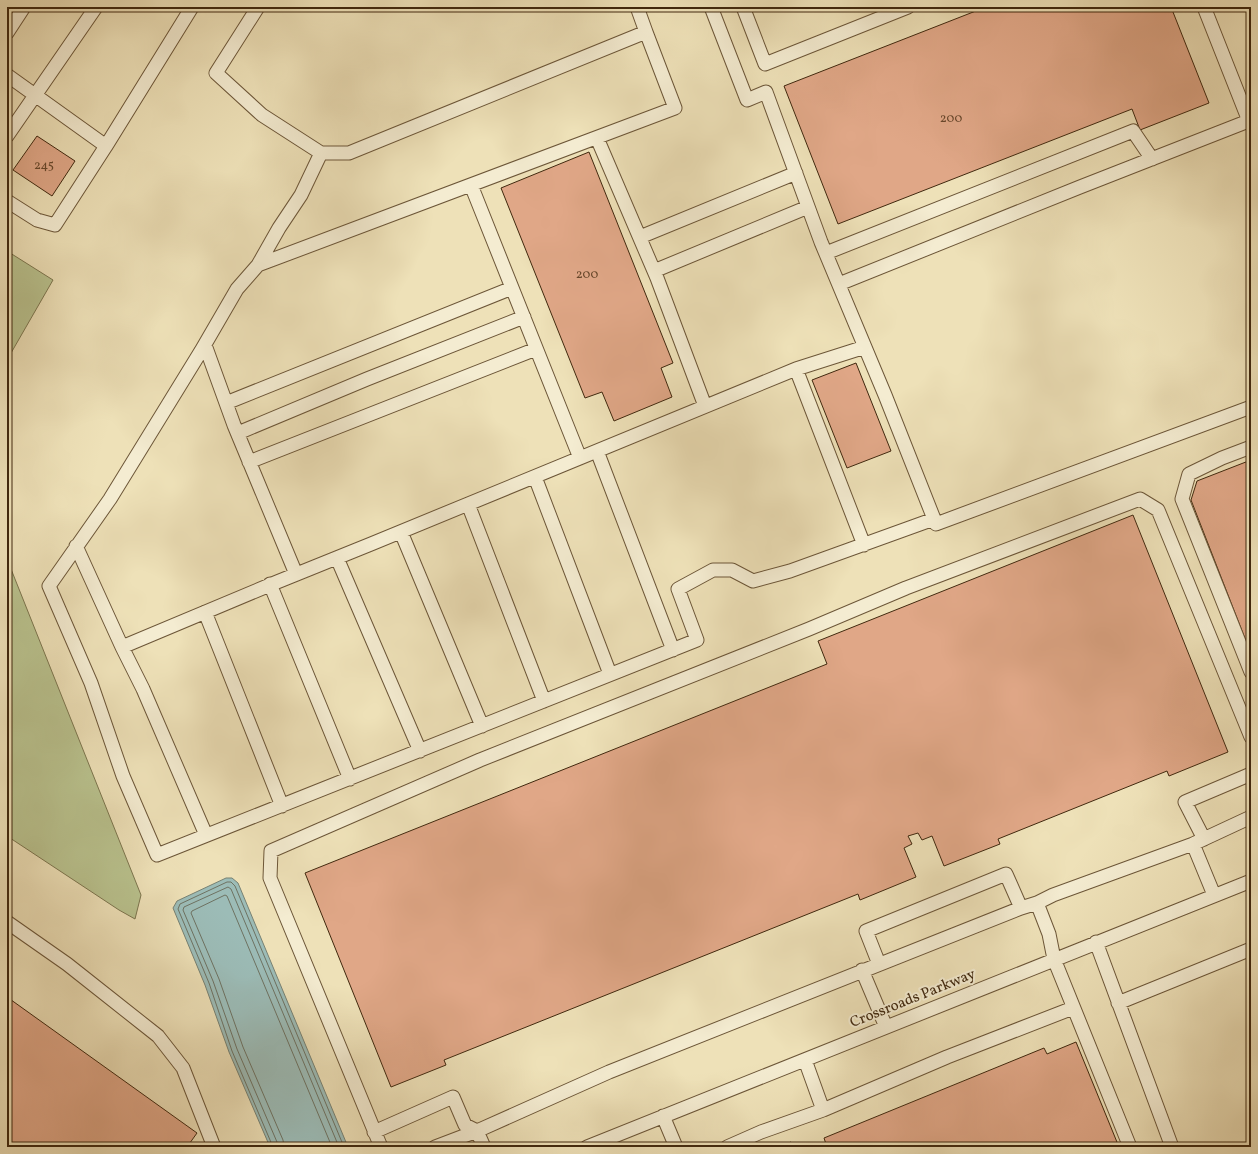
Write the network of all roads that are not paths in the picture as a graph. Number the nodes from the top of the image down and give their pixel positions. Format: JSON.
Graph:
{"nodes":[{"id":1,"x":24,"y":7,"type":"edge"},
{"id":2,"x":96,"y":7,"type":"edge"},
{"id":3,"x":192,"y":7,"type":"edge"},
{"id":4,"x":258,"y":7,"type":"edge"},
{"id":5,"x":637,"y":7,"type":"edge"},
{"id":6,"x":711,"y":7,"type":"edge"},
{"id":7,"x":743,"y":7,"type":"edge"},
{"id":8,"x":908,"y":7,"type":"edge"},
{"id":9,"x":1204,"y":7,"type":"edge"},
{"id":10,"x":646,"y":32,"type":"junction"},
{"id":11,"x":7,"y":33,"type":"edge"},
{"id":12,"x":7,"y":75,"type":"edge"},
{"id":13,"x":35,"y":95,"type":"junction"},
{"id":14,"x":1250,"y":121,"type":"edge"},
{"id":15,"x":7,"y":136,"type":"edge"},
{"id":16,"x":597,"y":138,"type":"junction"},
{"id":17,"x":106,"y":146,"type":"junction"},
{"id":18,"x":321,"y":152,"type":"junction"},
{"id":19,"x":1152,"y":159,"type":"junction"},
{"id":20,"x":796,"y":173,"type":"junction"},
{"id":21,"x":471,"y":185,"type":"junction"},
{"id":22,"x":7,"y":201,"type":"edge"},
{"id":23,"x":808,"y":207,"type":"junction"},
{"id":24,"x":640,"y":237,"type":"junction"},
{"id":25,"x":826,"y":253,"type":"junction"},
{"id":26,"x":258,"y":265,"type":"junction"},
{"id":27,"x":654,"y":270,"type":"junction"},
{"id":28,"x":839,"y":284,"type":"junction"},
{"id":29,"x":512,"y":288,"type":"junction"},
{"id":30,"x":524,"y":317,"type":"junction"},
{"id":31,"x":205,"y":345,"type":"junction"},
{"id":32,"x":865,"y":347,"type":"junction"},
{"id":33,"x":536,"y":349,"type":"junction"},
{"id":34,"x":796,"y":369,"type":"junction"},
{"id":35,"x":226,"y":403,"type":"junction"},
{"id":36,"x":706,"y":406,"type":"junction"},
{"id":37,"x":1251,"y":407,"type":"edge"},
{"id":38,"x":238,"y":433,"type":"junction"},
{"id":39,"x":1251,"y":447,"type":"edge"},
{"id":40,"x":598,"y":451,"type":"junction"},
{"id":41,"x":580,"y":458,"type":"junction"},
{"id":42,"x":250,"y":462,"type":"junction"},
{"id":43,"x":535,"y":477,"type":"junction"},
{"id":44,"x":468,"y":504,"type":"junction"},
{"id":45,"x":934,"y":519,"type":"junction"},
{"id":46,"x":401,"y":532,"type":"junction"},
{"id":47,"x":864,"y":545,"type":"junction"},
{"id":48,"x":76,"y":546,"type":"junction"},
{"id":49,"x":337,"y":558,"type":"junction"},
{"id":50,"x":296,"y":574,"type":"junction"},
{"id":51,"x":270,"y":584,"type":"junction"},
{"id":52,"x":205,"y":612,"type":"junction"},
{"id":53,"x":122,"y":647,"type":"junction"},
{"id":54,"x":672,"y":650,"type":"junction"},
{"id":55,"x":1251,"y":672,"type":"edge"},
{"id":56,"x":610,"y":674,"type":"junction"},
{"id":57,"x":544,"y":701,"type":"junction"},
{"id":58,"x":482,"y":726,"type":"junction"},
{"id":59,"x":1251,"y":737,"type":"edge"},
{"id":60,"x":420,"y":751,"type":"junction"},
{"id":61,"x":1251,"y":774,"type":"edge"},
{"id":62,"x":350,"y":779,"type":"junction"},
{"id":63,"x":282,"y":806,"type":"junction"},
{"id":64,"x":1251,"y":817,"type":"edge"},
{"id":65,"x":206,"y":835,"type":"junction"},
{"id":66,"x":1198,"y":841,"type":"junction"},
{"id":67,"x":1251,"y":880,"type":"edge"},
{"id":68,"x":1214,"y":895,"type":"junction"},
{"id":69,"x":1038,"y":903,"type":"junction"},
{"id":70,"x":1021,"y":908,"type":"junction"},
{"id":71,"x":7,"y":922,"type":"edge"},
{"id":72,"x":1096,"y":942,"type":"junction"},
{"id":73,"x":1251,"y":949,"type":"edge"},
{"id":74,"x":1054,"y":959,"type":"junction"},
{"id":75,"x":880,"y":964,"type":"junction"},
{"id":76,"x":862,"y":970,"type":"junction"},
{"id":77,"x":1118,"y":1003,"type":"junction"},
{"id":78,"x":1072,"y":1008,"type":"junction"},
{"id":79,"x":886,"y":1027,"type":"junction"},
{"id":80,"x":805,"y":1060,"type":"junction"},
{"id":81,"x":823,"y":1110,"type":"junction"},
{"id":82,"x":663,"y":1116,"type":"junction"},
{"id":83,"x":478,"y":1131,"type":"junction"},
{"id":84,"x":374,"y":1132,"type":"junction"},
{"id":85,"x":214,"y":1147,"type":"edge"},
{"id":86,"x":381,"y":1147,"type":"edge"},
{"id":87,"x":435,"y":1147,"type":"edge"},
{"id":88,"x":484,"y":1147,"type":"edge"},
{"id":89,"x":587,"y":1147,"type":"edge"},
{"id":90,"x":676,"y":1147,"type":"edge"},
{"id":91,"x":727,"y":1147,"type":"edge"},
{"id":92,"x":1130,"y":1147,"type":"edge"},
{"id":93,"x":1172,"y":1147,"type":"edge"}],
"edges":[{"from":1,"to":11,"type":"street"},
{"from":2,"to":13,"type":"street"},
{"from":3,"to":17,"type":"street"},
{"from":4,"to":18,"type":"street"},
{"from":5,"to":10,"type":"street"},
{"from":6,"to":20,"type":"street"},
{"from":7,"to":8,"type":"street"},
{"from":9,"to":14,"type":"street"},
{"from":10,"to":16,"type":"street"},
{"from":10,"to":18,"type":"street"},
{"from":12,"to":13,"type":"street"},
{"from":13,"to":15,"type":"street"},
{"from":13,"to":17,"type":"street"},
{"from":14,"to":19,"type":"street"},
{"from":16,"to":21,"type":"street"},
{"from":16,"to":24,"type":"street"},
{"from":17,"to":22,"type":"street"},
{"from":18,"to":26,"type":"street"},
{"from":19,"to":25,"type":"street"},
{"from":19,"to":28,"type":"street"},
{"from":20,"to":23,"type":"street"},
{"from":20,"to":24,"type":"street"},
{"from":21,"to":26,"type":"street"},
{"from":21,"to":29,"type":"street"},
{"from":23,"to":25,"type":"street"},
{"from":23,"to":27,"type":"street"},
{"from":24,"to":27,"type":"street"},
{"from":25,"to":28,"type":"street"},
{"from":26,"to":31,"type":"street"},
{"from":27,"to":36,"type":"street"},
{"from":28,"to":32,"type":"street"},
{"from":29,"to":30,"type":"street"},
{"from":29,"to":35,"type":"street"},
{"from":30,"to":33,"type":"street"},
{"from":30,"to":38,"type":"street"},
{"from":31,"to":35,"type":"street"},
{"from":31,"to":48,"type":"street"},
{"from":32,"to":34,"type":"street"},
{"from":32,"to":45,"type":"street"},
{"from":33,"to":41,"type":"street"},
{"from":33,"to":42,"type":"street"},
{"from":34,"to":36,"type":"street"},
{"from":34,"to":47,"type":"street"},
{"from":35,"to":38,"type":"street"},
{"from":36,"to":40,"type":"street"},
{"from":37,"to":45,"type":"street"},
{"from":38,"to":42,"type":"street"},
{"from":39,"to":55,"type":"street"},
{"from":40,"to":41,"type":"street"},
{"from":40,"to":54,"type":"street"},
{"from":41,"to":43,"type":"street"},
{"from":42,"to":50,"type":"street"},
{"from":43,"to":44,"type":"street"},
{"from":43,"to":56,"type":"street"},
{"from":44,"to":46,"type":"street"},
{"from":44,"to":57,"type":"street"},
{"from":45,"to":47,"type":"street"},
{"from":46,"to":49,"type":"street"},
{"from":46,"to":58,"type":"street"},
{"from":47,"to":54,"type":"street"},
{"from":48,"to":53,"type":"street"},
{"from":48,"to":65,"type":"street"},
{"from":49,"to":50,"type":"street"},
{"from":49,"to":60,"type":"street"},
{"from":50,"to":51,"type":"street"},
{"from":51,"to":52,"type":"street"},
{"from":51,"to":62,"type":"street"},
{"from":52,"to":53,"type":"street"},
{"from":52,"to":63,"type":"street"},
{"from":53,"to":65,"type":"street"},
{"from":54,"to":56,"type":"street"},
{"from":56,"to":57,"type":"street"},
{"from":57,"to":58,"type":"street"},
{"from":58,"to":60,"type":"street"},
{"from":59,"to":84,"type":"street"},
{"from":60,"to":62,"type":"street"},
{"from":61,"to":66,"type":"street"},
{"from":62,"to":63,"type":"street"},
{"from":63,"to":65,"type":"street"},
{"from":64,"to":66,"type":"street"},
{"from":66,"to":68,"type":"street"},
{"from":66,"to":69,"type":"street"},
{"from":67,"to":68,"type":"street","name":"Crossroads Parkway"},
{"from":68,"to":72,"type":"street","name":"Crossroads Parkway"},
{"from":69,"to":70,"type":"street"},
{"from":69,"to":74,"type":"street"},
{"from":70,"to":75,"type":"street"},
{"from":70,"to":75,"type":"street"},
{"from":71,"to":85,"type":"street"},
{"from":72,"to":74,"type":"street","name":"Crossroads Parkway"},
{"from":72,"to":77,"type":"street"},
{"from":73,"to":77,"type":"street"},
{"from":74,"to":78,"type":"street"},
{"from":74,"to":79,"type":"street","name":"Crossroads Parkway"},
{"from":75,"to":76,"type":"street"},
{"from":76,"to":79,"type":"street"},
{"from":76,"to":83,"type":"street"},
{"from":77,"to":93,"type":"street"},
{"from":78,"to":81,"type":"street"},
{"from":78,"to":92,"type":"street"},
{"from":79,"to":80,"type":"street","name":"Crossroads Parkway"},
{"from":80,"to":81,"type":"street"},
{"from":80,"to":82,"type":"street","name":"Crossroads Parkway"},
{"from":81,"to":91,"type":"street"},
{"from":82,"to":89,"type":"street","name":"Crossroads Parkway"},
{"from":82,"to":90,"type":"street"},
{"from":83,"to":84,"type":"street"},
{"from":83,"to":87,"type":"street"},
{"from":83,"to":88,"type":"street"},
{"from":84,"to":86,"type":"street"}]}
